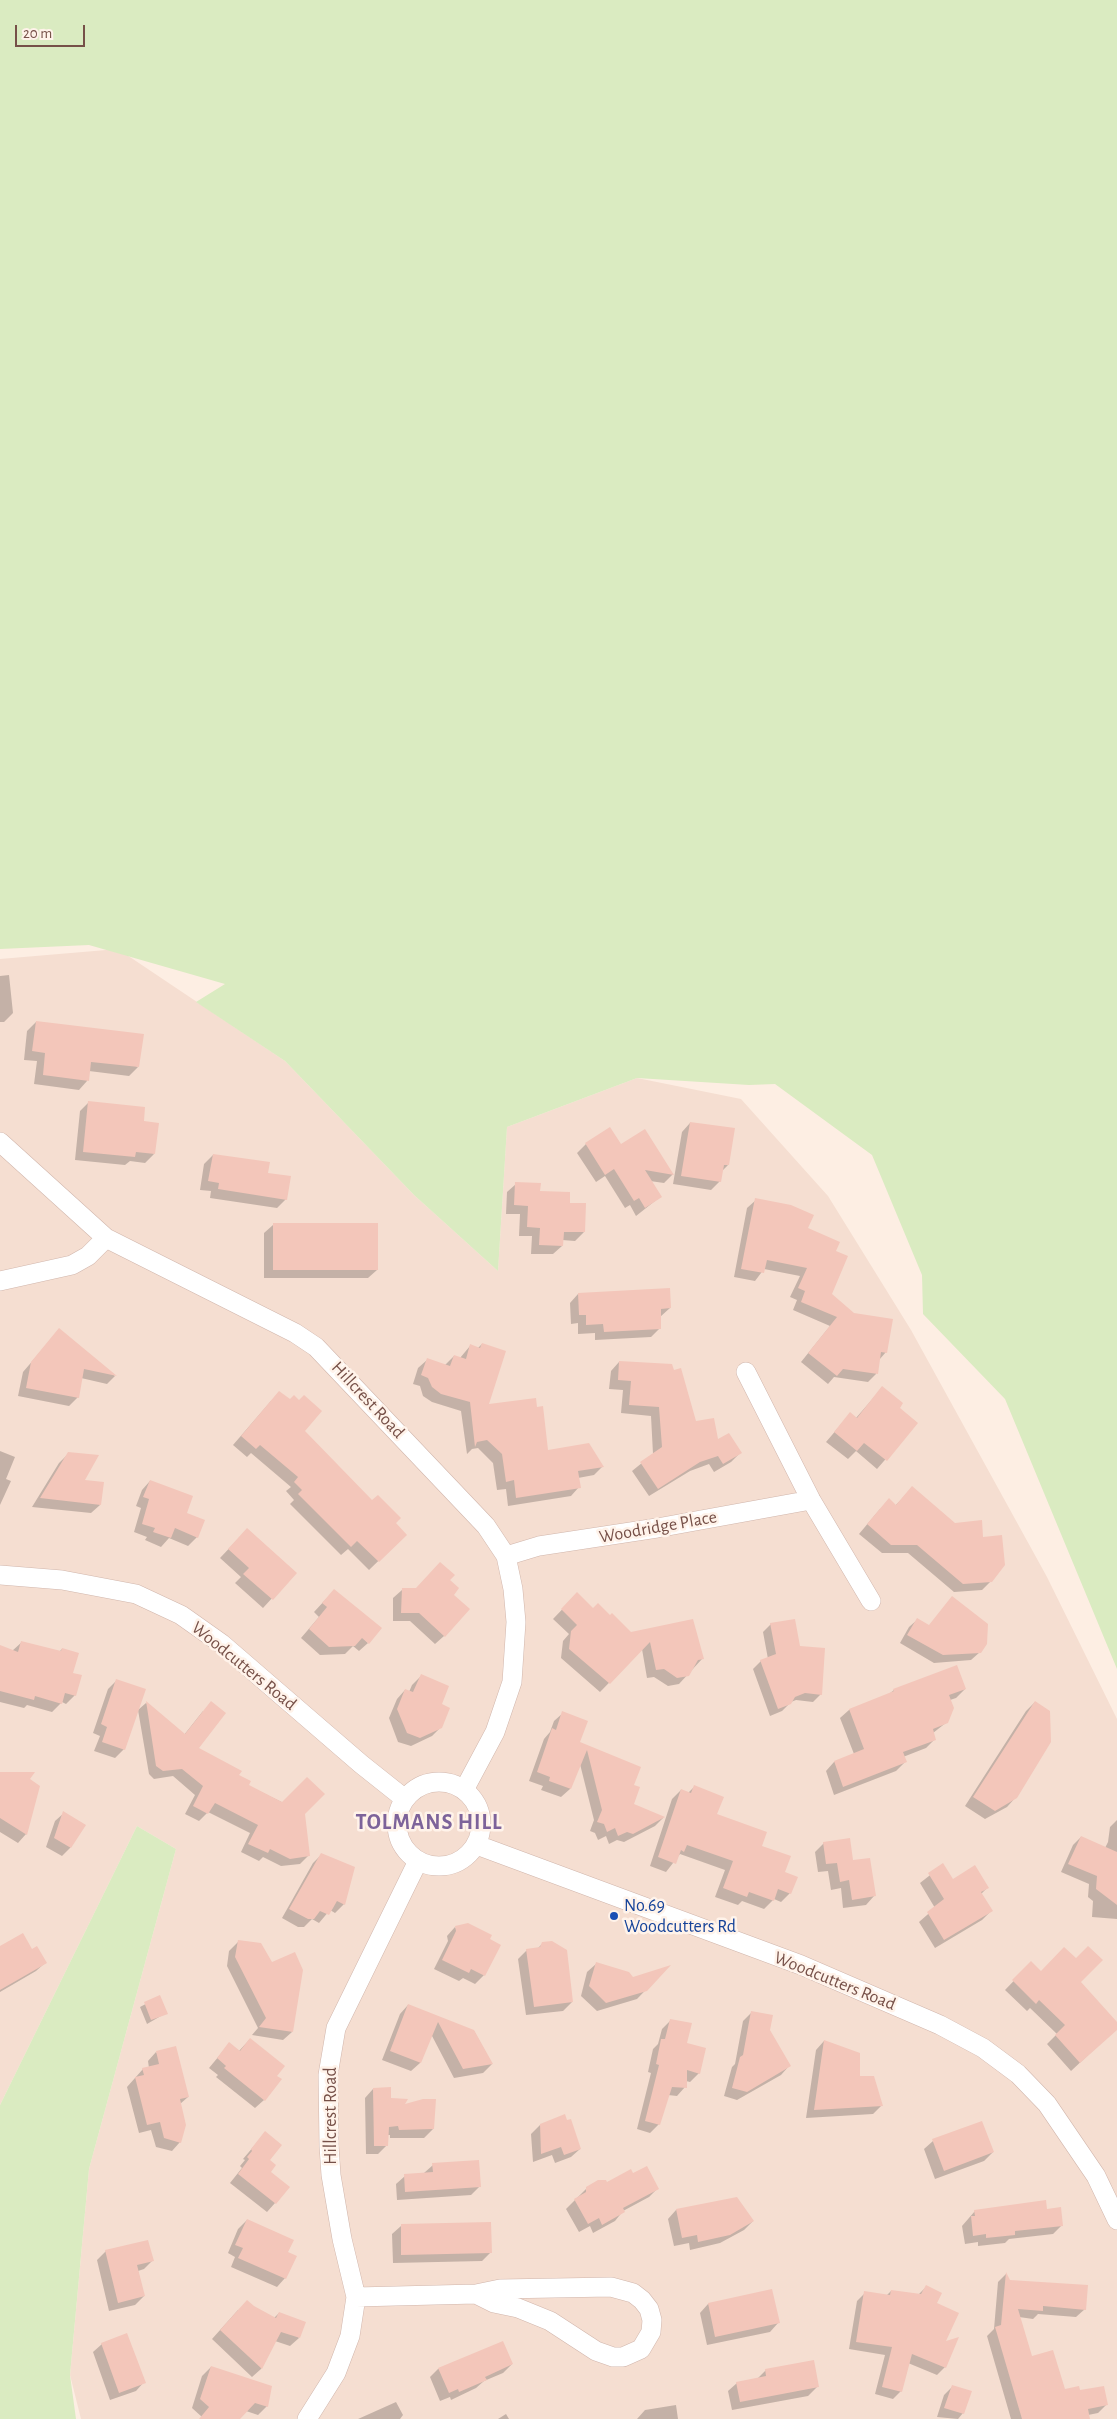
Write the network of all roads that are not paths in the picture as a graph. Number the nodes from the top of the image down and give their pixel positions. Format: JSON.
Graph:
{"nodes":[{"id":1,"x":0,"y":1142,"type":"edge"},
{"id":2,"x":106,"y":1238,"type":"junction"},
{"id":3,"x":0,"y":1281,"type":"edge"},
{"id":4,"x":746,"y":1372,"type":"dead end"},
{"id":5,"x":811,"y":1500,"type":"junction"},
{"id":6,"x":506,"y":1556,"type":"junction"},
{"id":7,"x":0,"y":1575,"type":"edge"},
{"id":8,"x":871,"y":1601,"type":"dead end"},
{"id":9,"x":464,"y":1790,"type":"junction"},
{"id":10,"x":405,"y":1799,"type":"junction"},
{"id":11,"x":477,"y":1845,"type":"junction"},
{"id":12,"x":418,"y":1861,"type":"junction"},
{"id":13,"x":1117,"y":2220,"type":"edge"},
{"id":14,"x":476,"y":2294,"type":"junction"},
{"id":15,"x":356,"y":2297,"type":"junction"},
{"id":16,"x":307,"y":2419,"type":"edge"}],
"edges":[{"from":1,"to":2,"type":"street","name":"Hillcrest Road"},
{"from":2,"to":3,"type":"street"},
{"from":2,"to":6,"type":"street","name":"Hillcrest Road"},
{"from":4,"to":5,"type":"street"},
{"from":5,"to":6,"type":"street","name":"Woodridge Place"},
{"from":5,"to":8,"type":"street"},
{"from":6,"to":9,"type":"street","name":"Hillcrest Road"},
{"from":7,"to":10,"type":"street","name":"Woodcutters Road"},
{"from":9,"to":10,"type":"street"},
{"from":9,"to":11,"type":"street"},
{"from":10,"to":12,"type":"street"},
{"from":11,"to":12,"type":"street"},
{"from":11,"to":13,"type":"street","name":"Woodcutters Road"},
{"from":12,"to":15,"type":"street","name":"Hillcrest Road"},
{"from":14,"to":14,"type":"street"},
{"from":14,"to":15,"type":"street"},
{"from":15,"to":16,"type":"street","name":"Hillcrest Road"}]}
